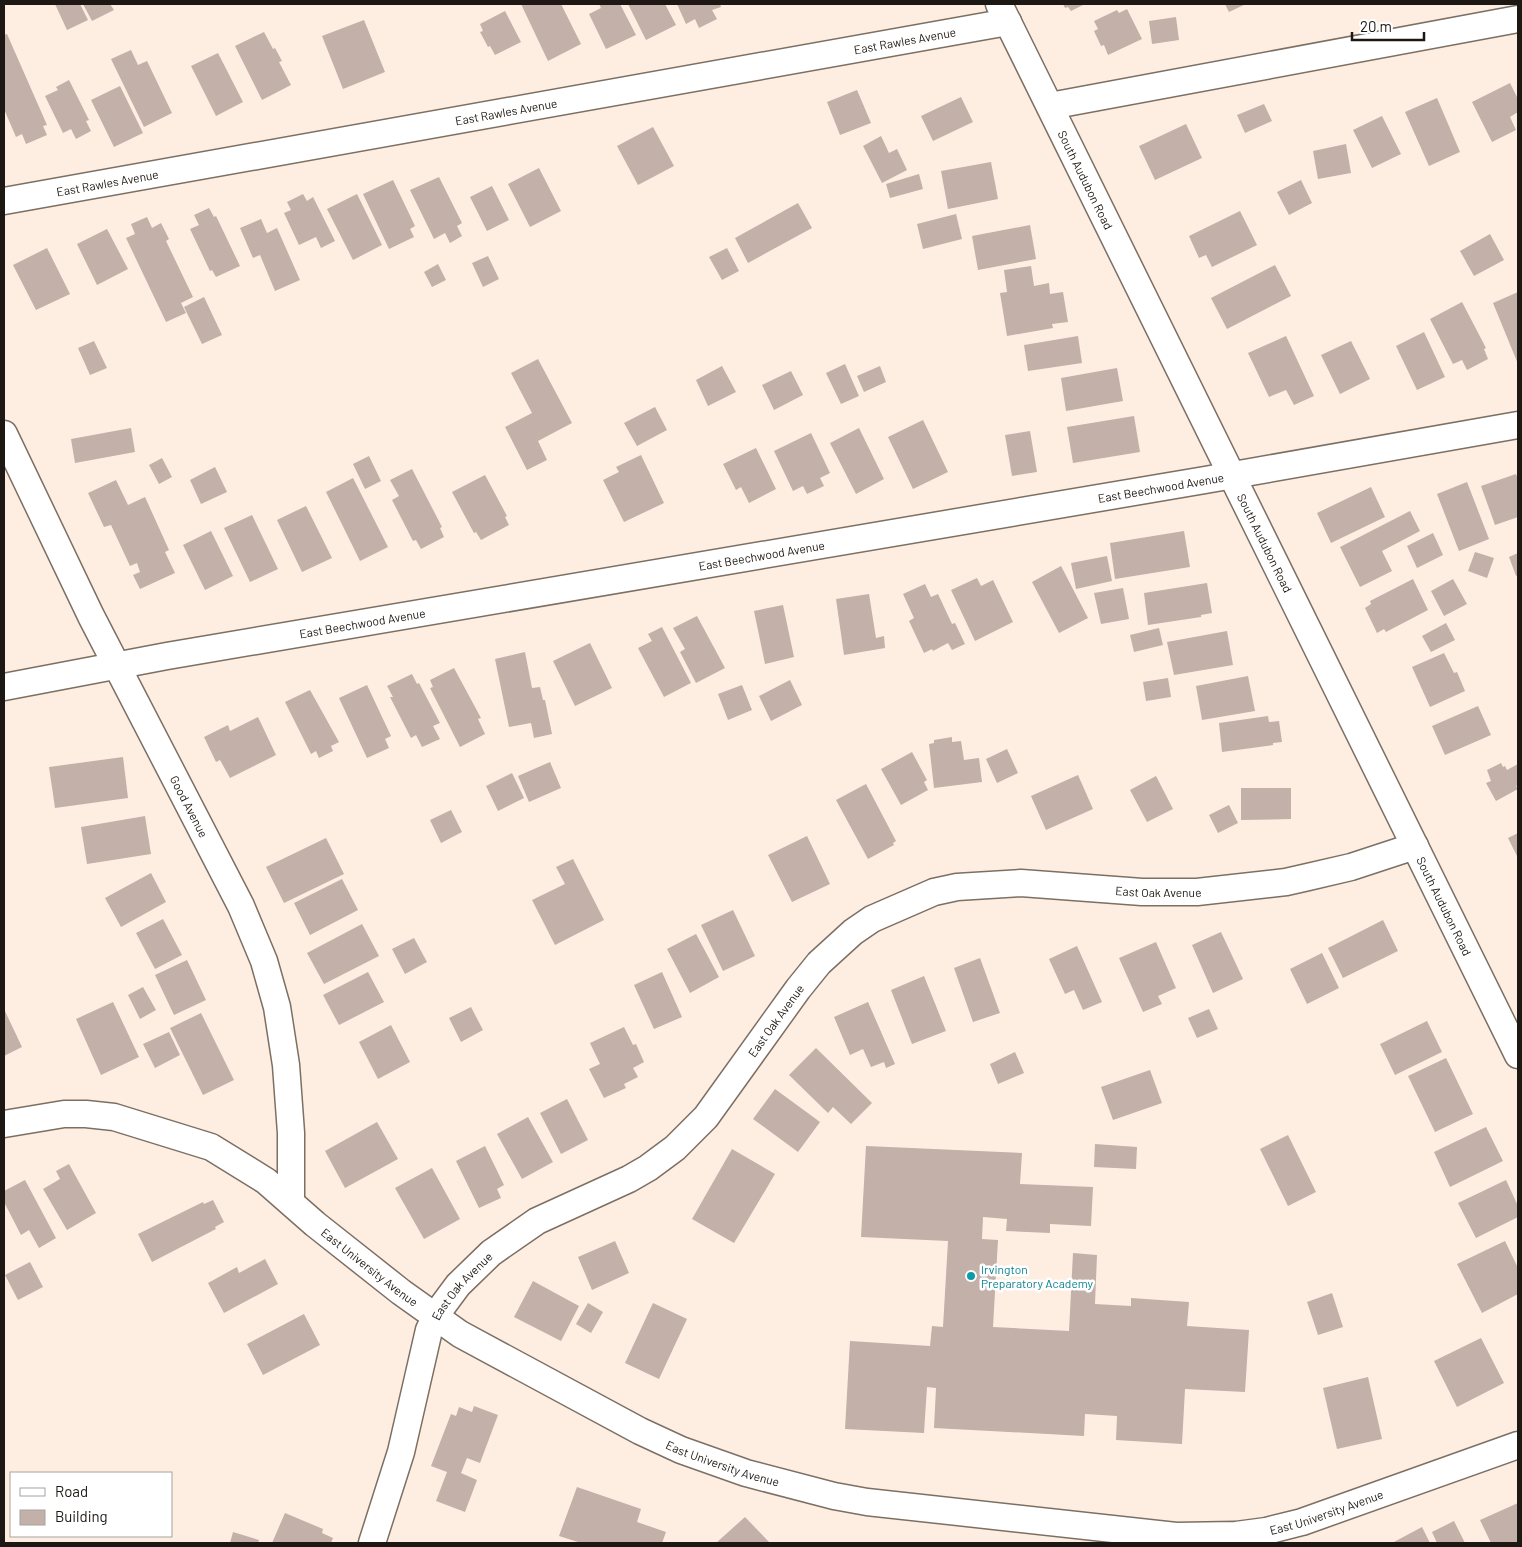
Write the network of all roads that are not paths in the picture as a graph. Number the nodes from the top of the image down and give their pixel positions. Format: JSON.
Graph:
{"nodes":[{"id":1,"x":1004,"y":13,"type":"edge"},
{"id":2,"x":1518,"y":19,"type":"edge"},
{"id":3,"x":1050,"y":106,"type":"junction"},
{"id":4,"x":4,"y":201,"type":"edge"},
{"id":5,"x":1518,"y":425,"type":"edge"},
{"id":6,"x":4,"y":434,"type":"edge"},
{"id":7,"x":1232,"y":476,"type":"junction"},
{"id":8,"x":117,"y":666,"type":"junction"},
{"id":9,"x":4,"y":687,"type":"edge"},
{"id":10,"x":1415,"y":846,"type":"junction"},
{"id":11,"x":1518,"y":1055,"type":"edge"},
{"id":12,"x":4,"y":1124,"type":"edge"},
{"id":13,"x":291,"y":1202,"type":"junction"},
{"id":14,"x":435,"y":1318,"type":"junction"},
{"id":15,"x":1518,"y":1445,"type":"edge"},
{"id":16,"x":1220,"y":1540,"type":"edge"},
{"id":17,"x":372,"y":1543,"type":"edge"}],
"edges":[{"from":1,"to":3,"type":"street","name":"South Audubon Road"},
{"from":1,"to":4,"type":"street","name":"East Rawles Avenue"},
{"from":2,"to":3,"type":"street"},
{"from":3,"to":7,"type":"street","name":"South Audubon Road"},
{"from":5,"to":7,"type":"street","name":"East Beechwood Avenue"},
{"from":6,"to":8,"type":"street","name":"Good Avenue"},
{"from":7,"to":8,"type":"street","name":"East Beechwood Avenue"},
{"from":7,"to":10,"type":"street","name":"South Audubon Road"},
{"from":8,"to":9,"type":"street","name":"East Beechwood Avenue"},
{"from":8,"to":13,"type":"street","name":"Good Avenue"},
{"from":10,"to":11,"type":"street","name":"South Audubon Road"},
{"from":10,"to":14,"type":"street","name":"East Oak Avenue"},
{"from":12,"to":13,"type":"street","name":"East University Avenue"},
{"from":13,"to":14,"type":"street","name":"East University Avenue"},
{"from":14,"to":16,"type":"street","name":"East University Avenue"},
{"from":14,"to":17,"type":"street","name":"East Oak Avenue"},
{"from":15,"to":16,"type":"street","name":"East University Avenue"}]}
